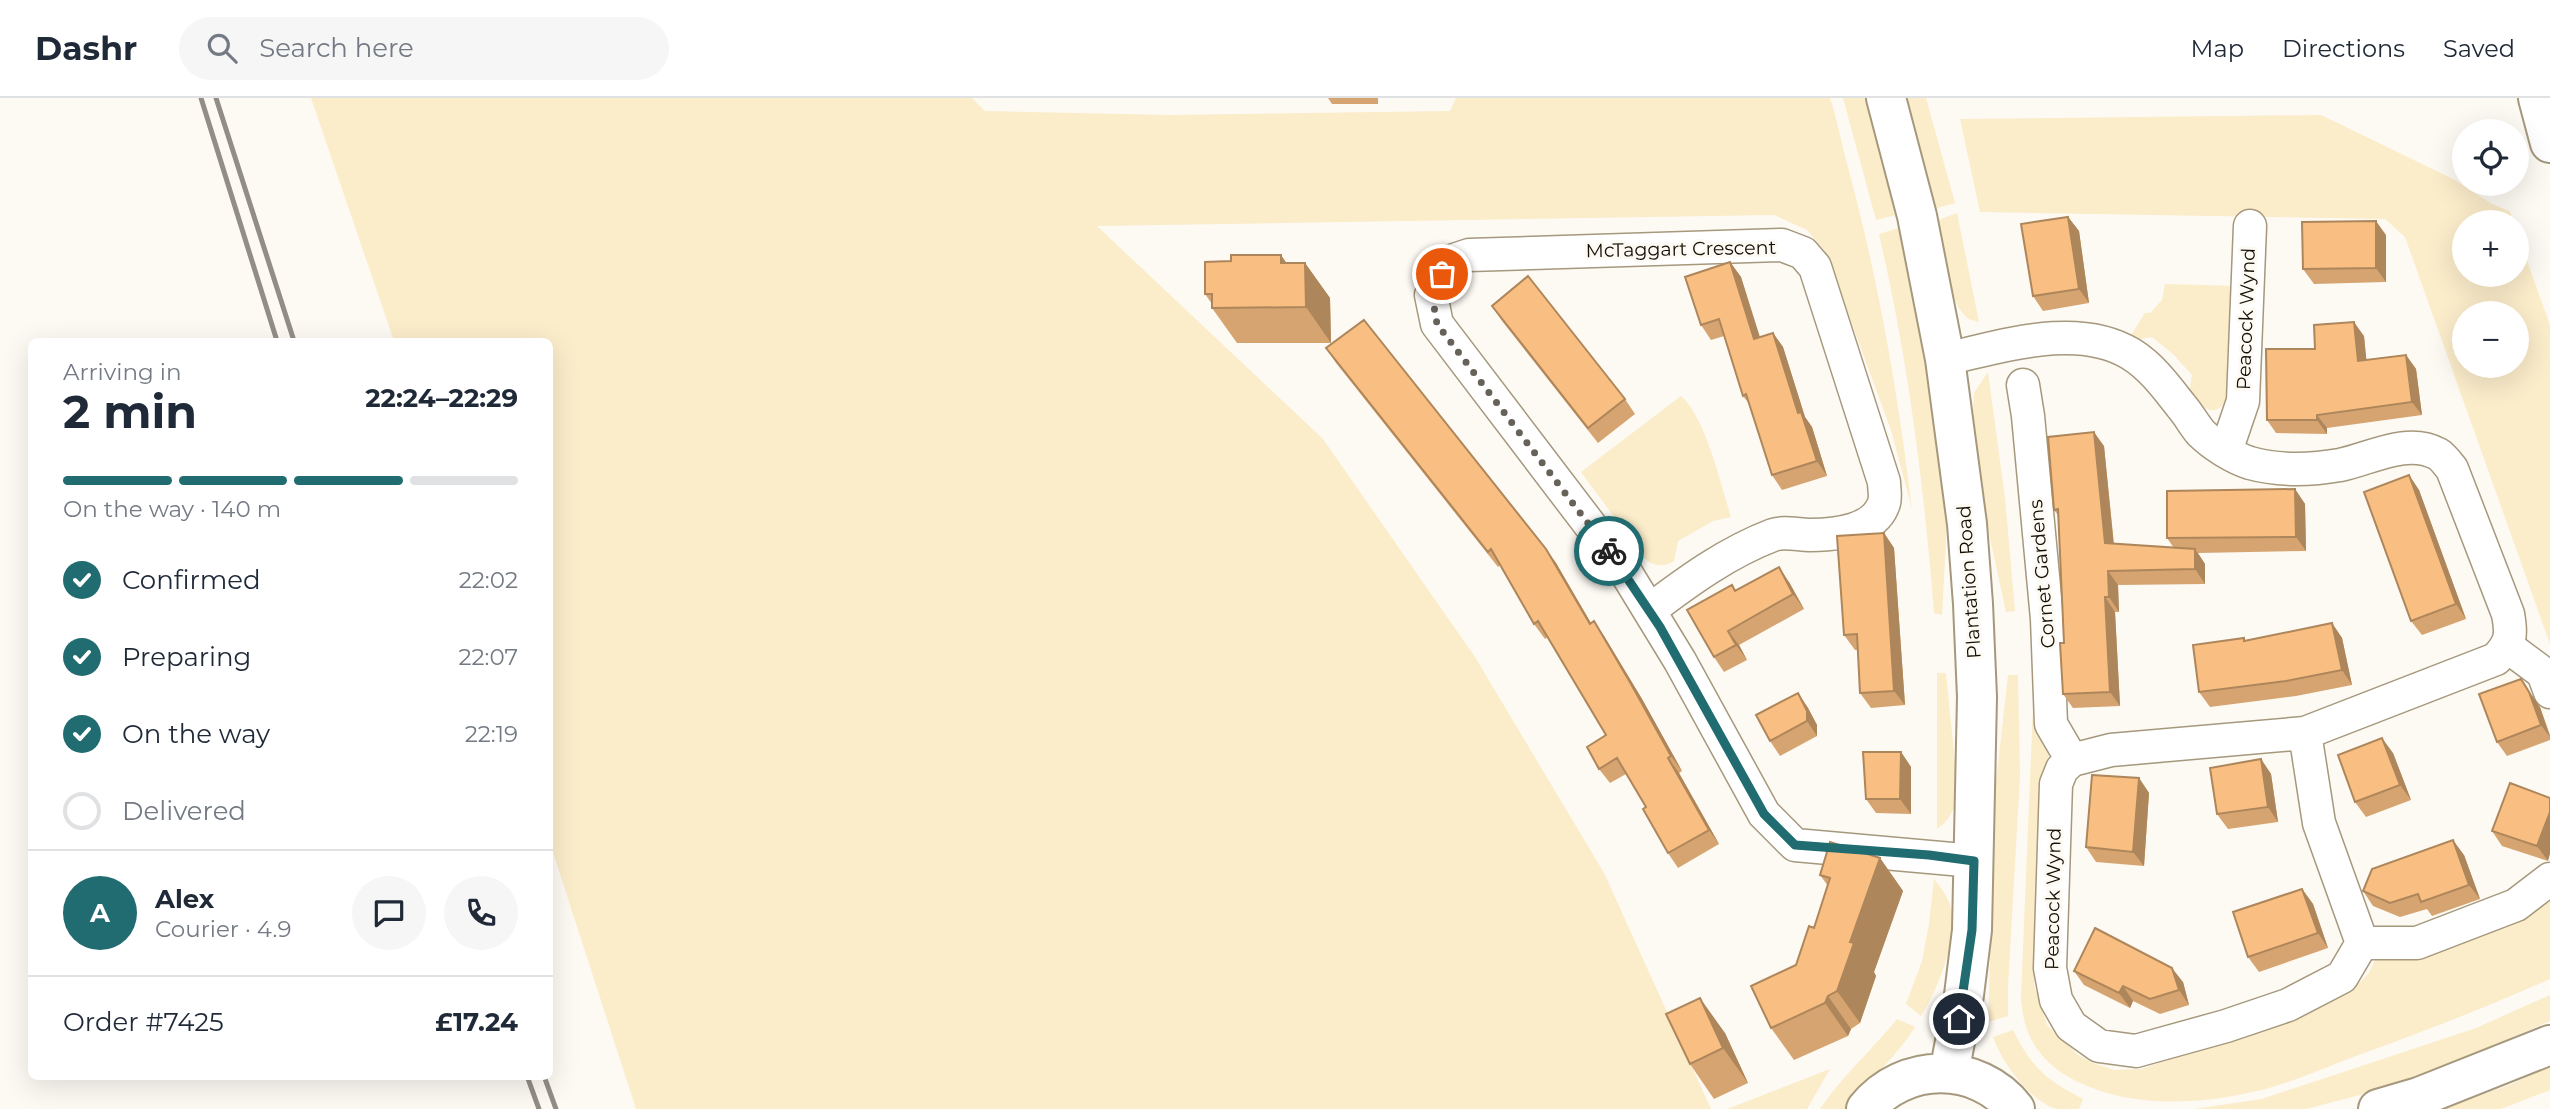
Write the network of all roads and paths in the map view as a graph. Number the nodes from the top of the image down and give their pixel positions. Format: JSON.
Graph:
{"nodes":[{"id":1,"x":1886,"y":98,"type":"edge"},
{"id":2,"x":2538,"y":98,"type":"edge"},
{"id":3,"x":2550,"y":143,"type":"edge"},
{"id":4,"x":2250,"y":226,"type":"dead end"},
{"id":5,"x":1945,"y":359,"type":"junction"},
{"id":6,"x":2023,"y":385,"type":"dead end"},
{"id":7,"x":2226,"y":451,"type":"junction"},
{"id":8,"x":1650,"y":610,"type":"junction"},
{"id":9,"x":2508,"y":647,"type":"junction"},
{"id":10,"x":2550,"y":692,"type":"edge"},
{"id":11,"x":2305,"y":733,"type":"junction"},
{"id":12,"x":2072,"y":760,"type":"junction"},
{"id":13,"x":1974,"y":861,"type":"junction"},
{"id":14,"x":2550,"y":879,"type":"edge"},
{"id":15,"x":2362,"y":943,"type":"junction"},
{"id":16,"x":2550,"y":1045,"type":"edge"},
{"id":17,"x":1949,"y":1073,"type":"junction"},
{"id":18,"x":1866,"y":1109,"type":"edge"},
{"id":19,"x":2015,"y":1109,"type":"edge"},
{"id":20,"x":2378,"y":1109,"type":"edge"}],
"edges":[{"from":1,"to":5,"type":"street","name":"Plantation Road"},
{"from":2,"to":3,"type":"street"},
{"from":4,"to":7,"type":"street","name":"Peacock Wynd"},
{"from":5,"to":7,"type":"street"},
{"from":5,"to":13,"type":"street","name":"Plantation Road"},
{"from":6,"to":12,"type":"street","name":"Cornet Gardens"},
{"from":7,"to":9,"type":"street"},
{"from":8,"to":8,"type":"street","name":"McTaggart Crescent"},
{"from":8,"to":13,"type":"street","name":"McTaggart Crescent"},
{"from":9,"to":10,"type":"street"},
{"from":9,"to":11,"type":"street"},
{"from":11,"to":12,"type":"street"},
{"from":11,"to":15,"type":"street"},
{"from":12,"to":15,"type":"street","name":"Peacock Wynd"},
{"from":13,"to":17,"type":"street","name":"Plantation Road"},
{"from":14,"to":15,"type":"street"},
{"from":16,"to":20,"type":"street"},
{"from":17,"to":18,"type":"street"},
{"from":17,"to":19,"type":"street"}]}
